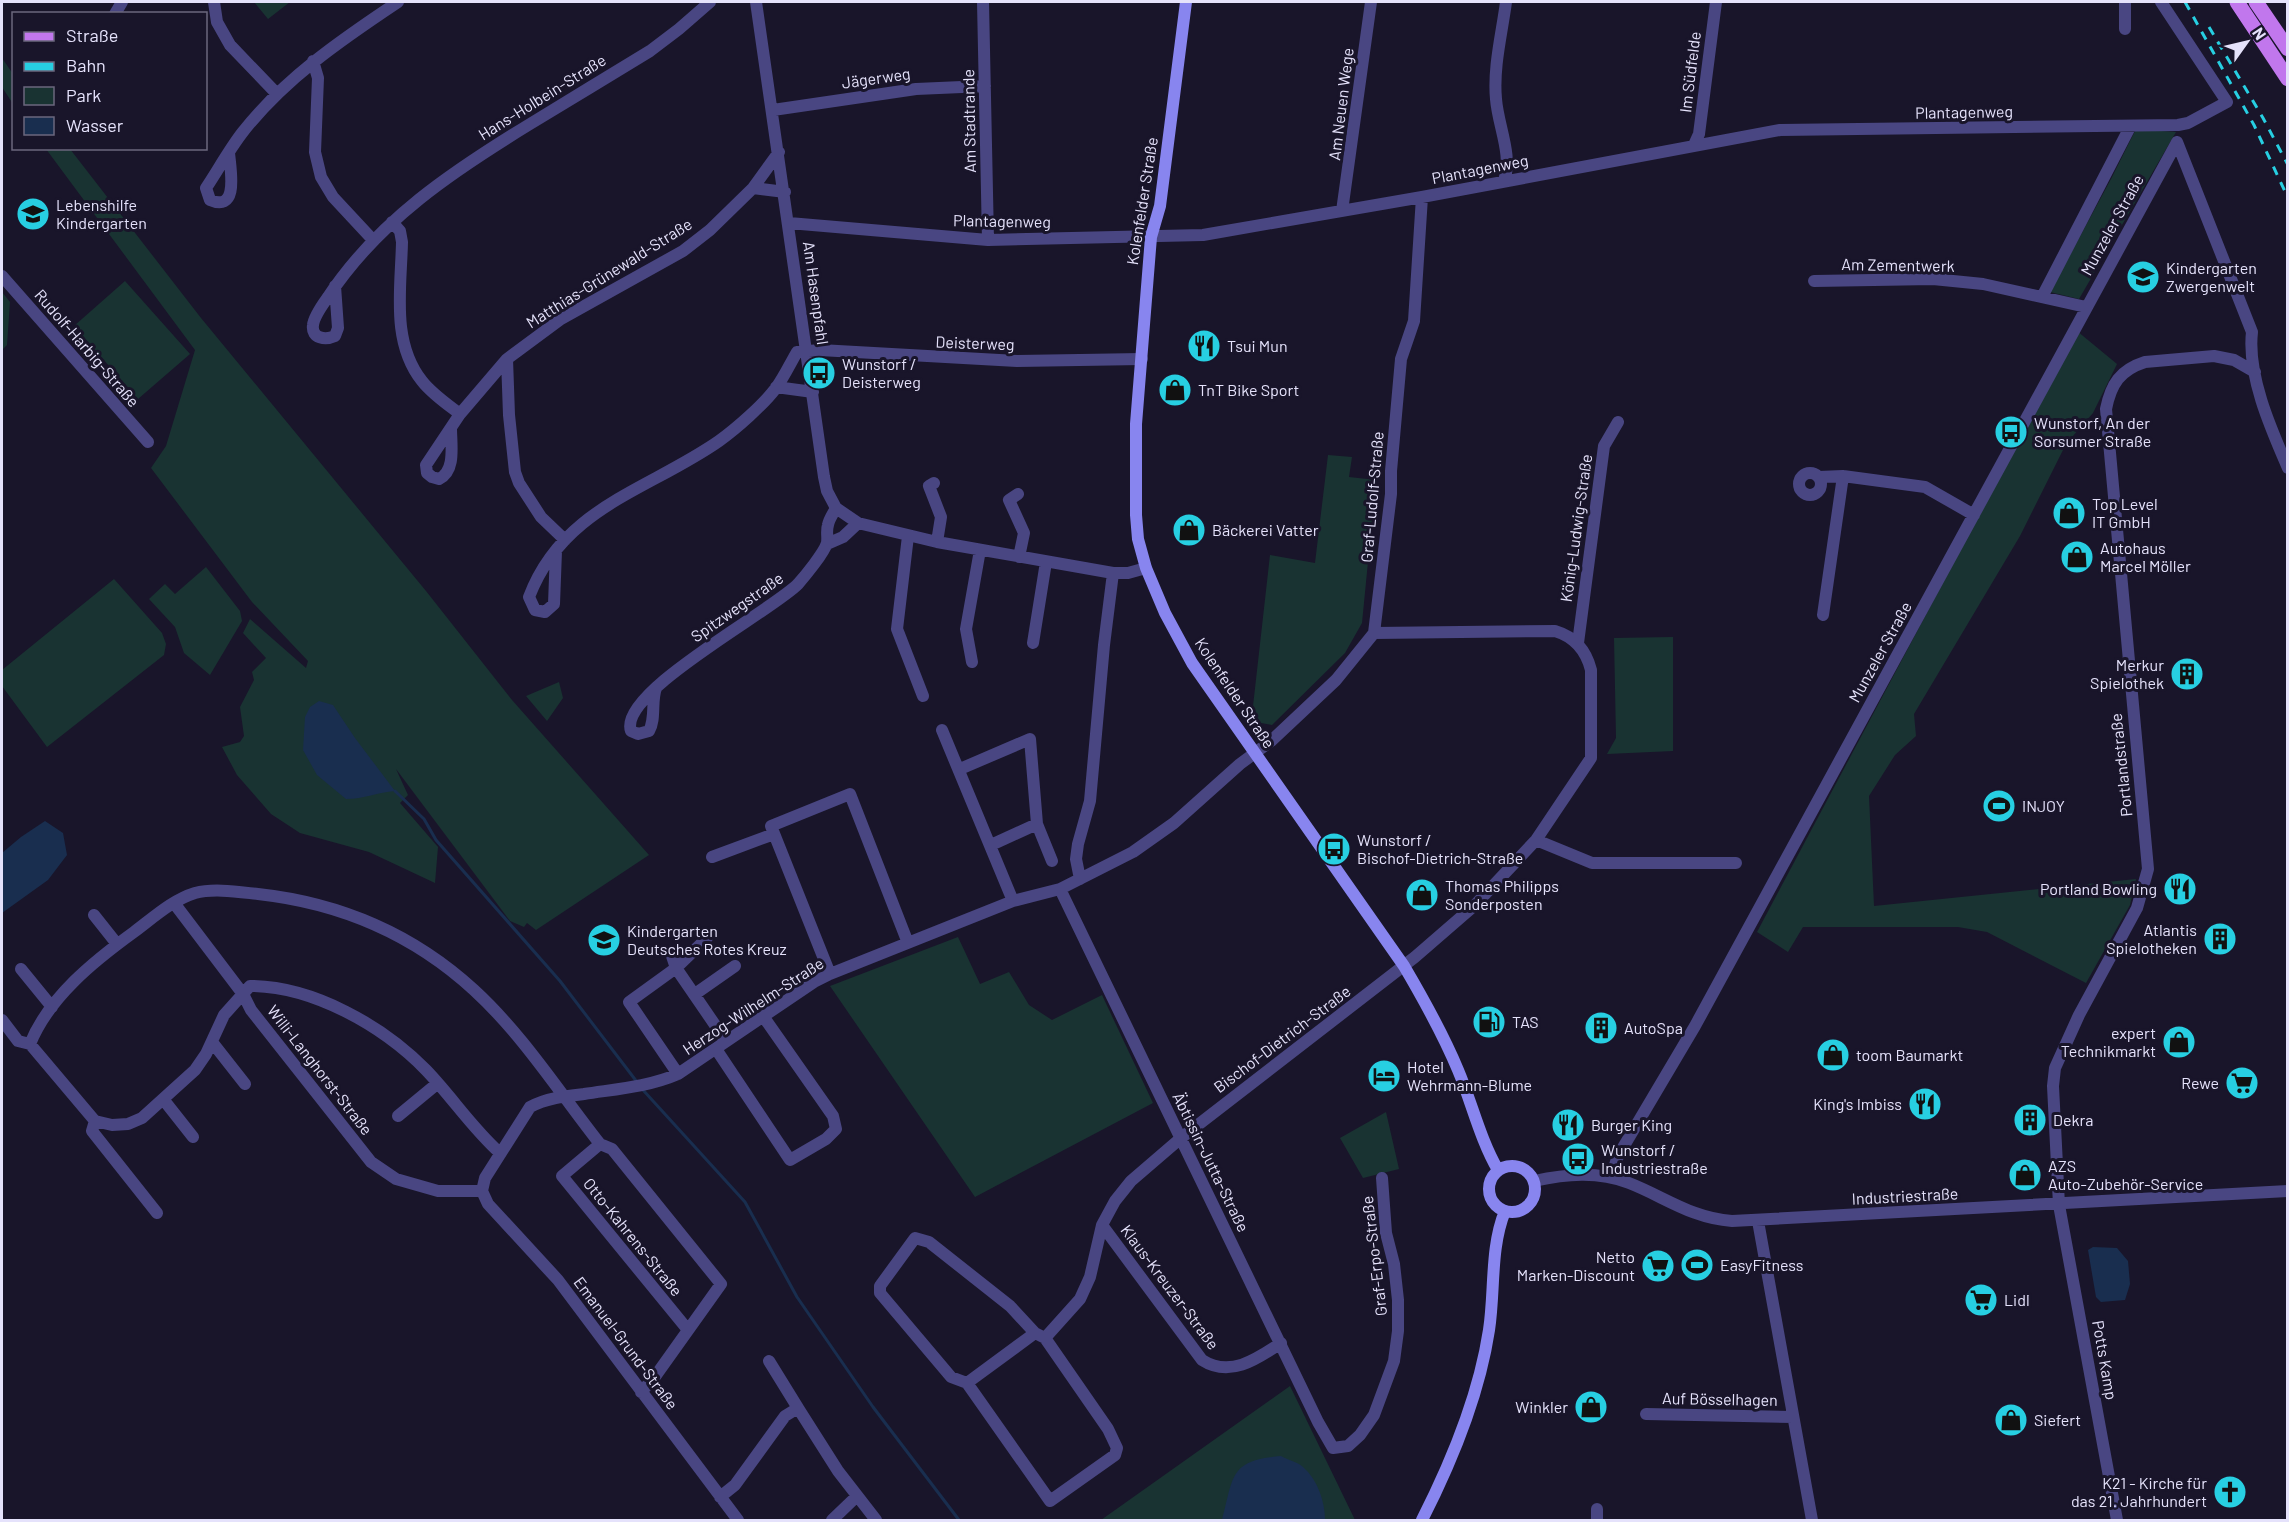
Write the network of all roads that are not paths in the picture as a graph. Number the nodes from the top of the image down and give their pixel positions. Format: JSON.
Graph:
{"nodes":[{"id":1,"x":214,"y":2,"type":"edge"},
{"id":2,"x":398,"y":2,"type":"edge"},
{"id":3,"x":710,"y":2,"type":"edge"},
{"id":4,"x":756,"y":2,"type":"edge"},
{"id":5,"x":983,"y":2,"type":"edge"},
{"id":6,"x":1186,"y":2,"type":"edge"},
{"id":7,"x":1371,"y":2,"type":"edge"},
{"id":8,"x":1506,"y":2,"type":"edge"},
{"id":9,"x":1716,"y":2,"type":"edge"},
{"id":10,"x":2125,"y":2,"type":"edge"},
{"id":11,"x":2161,"y":2,"type":"edge"},
{"id":12,"x":2237,"y":2,"type":"edge"},
{"id":13,"x":2256,"y":2,"type":"edge"},
{"id":14,"x":2125,"y":29,"type":"dead end"},
{"id":15,"x":2288,"y":49,"type":"edge"},
{"id":16,"x":313,"y":61,"type":"junction"},
{"id":17,"x":2283,"y":73,"type":"edge"},
{"id":18,"x":985,"y":86,"type":"junction"},
{"id":19,"x":277,"y":94,"type":"junction"},
{"id":20,"x":773,"y":110,"type":"junction"},
{"id":21,"x":2130,"y":127,"type":"junction"},
{"id":22,"x":1694,"y":145,"type":"junction"},
{"id":23,"x":229,"y":152,"type":"dead end"},
{"id":24,"x":779,"y":152,"type":"junction"},
{"id":25,"x":1504,"y":181,"type":"junction"},
{"id":26,"x":753,"y":188,"type":"junction"},
{"id":27,"x":785,"y":192,"type":"junction"},
{"id":28,"x":1422,"y":197,"type":"junction"},
{"id":29,"x":1342,"y":211,"type":"junction"},
{"id":30,"x":392,"y":222,"type":"junction"},
{"id":31,"x":789,"y":223,"type":"junction"},
{"id":32,"x":1151,"y":237,"type":"junction"},
{"id":33,"x":373,"y":240,"type":"junction"},
{"id":34,"x":988,"y":240,"type":"junction"},
{"id":35,"x":2,"y":276,"type":"edge"},
{"id":36,"x":1814,"y":280,"type":"dead end"},
{"id":37,"x":335,"y":286,"type":"dead end"},
{"id":38,"x":2042,"y":297,"type":"junction"},
{"id":39,"x":2086,"y":307,"type":"junction"},
{"id":40,"x":807,"y":350,"type":"junction"},
{"id":41,"x":507,"y":359,"type":"junction"},
{"id":42,"x":1142,"y":359,"type":"junction"},
{"id":43,"x":2254,"y":372,"type":"junction"},
{"id":44,"x":776,"y":387,"type":"junction"},
{"id":45,"x":813,"y":392,"type":"junction"},
{"id":46,"x":460,"y":414,"type":"junction"},
{"id":47,"x":1618,"y":422,"type":"dead end"},
{"id":48,"x":451,"y":428,"type":"dead end"},
{"id":49,"x":148,"y":442,"type":"dead end"},
{"id":50,"x":2288,"y":468,"type":"edge"},
{"id":51,"x":1843,"y":476,"type":"junction"},
{"id":52,"x":1819,"y":477,"type":"dead end"},
{"id":53,"x":934,"y":483,"type":"dead end"},
{"id":54,"x":1018,"y":494,"type":"dead end"},
{"id":55,"x":836,"y":508,"type":"junction"},
{"id":56,"x":1974,"y":515,"type":"junction"},
{"id":57,"x":858,"y":523,"type":"junction"},
{"id":58,"x":908,"y":536,"type":"junction"},
{"id":59,"x":564,"y":540,"type":"junction"},
{"id":60,"x":937,"y":542,"type":"junction"},
{"id":61,"x":827,"y":544,"type":"junction"},
{"id":62,"x":980,"y":550,"type":"junction"},
{"id":63,"x":556,"y":551,"type":"dead end"},
{"id":64,"x":1019,"y":556,"type":"junction"},
{"id":65,"x":1046,"y":562,"type":"junction"},
{"id":66,"x":1146,"y":568,"type":"junction"},
{"id":67,"x":1113,"y":573,"type":"junction"},
{"id":68,"x":1823,"y":615,"type":"dead end"},
{"id":69,"x":1374,"y":633,"type":"junction"},
{"id":70,"x":1033,"y":643,"type":"dead end"},
{"id":71,"x":1578,"y":643,"type":"junction"},
{"id":72,"x":972,"y":663,"type":"dead end"},
{"id":73,"x":656,"y":688,"type":"dead end"},
{"id":74,"x":923,"y":696,"type":"dead end"},
{"id":75,"x":942,"y":729,"type":"dead end"},
{"id":76,"x":1256,"y":753,"type":"junction"},
{"id":77,"x":960,"y":769,"type":"junction"},
{"id":78,"x":1037,"y":824,"type":"junction"},
{"id":79,"x":774,"y":834,"type":"junction"},
{"id":80,"x":1536,"y":840,"type":"junction"},
{"id":81,"x":991,"y":845,"type":"junction"},
{"id":82,"x":712,"y":857,"type":"dead end"},
{"id":83,"x":1052,"y":861,"type":"dead end"},
{"id":84,"x":1736,"y":863,"type":"dead end"},
{"id":85,"x":1080,"y":879,"type":"junction"},
{"id":86,"x":1060,"y":889,"type":"junction"},
{"id":87,"x":1013,"y":901,"type":"junction"},
{"id":88,"x":174,"y":903,"type":"junction"},
{"id":89,"x":94,"y":915,"type":"dead end"},
{"id":90,"x":707,"y":938,"type":"dead end"},
{"id":91,"x":908,"y":943,"type":"junction"},
{"id":92,"x":117,"y":944,"type":"junction"},
{"id":93,"x":674,"y":962,"type":"junction"},
{"id":94,"x":735,"y":966,"type":"dead end"},
{"id":95,"x":1404,"y":966,"type":"junction"},
{"id":96,"x":21,"y":969,"type":"dead end"},
{"id":97,"x":830,"y":974,"type":"junction"},
{"id":98,"x":243,"y":994,"type":"junction"},
{"id":99,"x":695,"y":994,"type":"junction"},
{"id":100,"x":52,"y":1007,"type":"junction"},
{"id":101,"x":764,"y":1016,"type":"junction"},
{"id":102,"x":2,"y":1020,"type":"edge"},
{"id":103,"x":212,"y":1042,"type":"junction"},
{"id":104,"x":30,"y":1044,"type":"junction"},
{"id":105,"x":721,"y":1045,"type":"junction"},
{"id":106,"x":678,"y":1074,"type":"junction"},
{"id":107,"x":438,"y":1083,"type":"junction"},
{"id":108,"x":245,"y":1084,"type":"dead end"},
{"id":109,"x":564,"y":1097,"type":"junction"},
{"id":110,"x":163,"y":1100,"type":"junction"},
{"id":111,"x":398,"y":1116,"type":"dead end"},
{"id":112,"x":95,"y":1121,"type":"junction"},
{"id":113,"x":193,"y":1137,"type":"dead end"},
{"id":114,"x":1181,"y":1138,"type":"junction"},
{"id":115,"x":600,"y":1144,"type":"junction"},
{"id":116,"x":500,"y":1153,"type":"junction"},
{"id":117,"x":1498,"y":1170,"type":"junction"},
{"id":118,"x":1611,"y":1177,"type":"junction"},
{"id":119,"x":1382,"y":1178,"type":"dead end"},
{"id":120,"x":1534,"y":1181,"type":"junction"},
{"id":121,"x":482,"y":1191,"type":"junction"},
{"id":122,"x":2288,"y":1191,"type":"edge"},
{"id":123,"x":2059,"y":1205,"type":"junction"},
{"id":124,"x":1505,"y":1211,"type":"junction"},
{"id":125,"x":157,"y":1213,"type":"dead end"},
{"id":126,"x":1758,"y":1221,"type":"junction"},
{"id":127,"x":1102,"y":1225,"type":"junction"},
{"id":128,"x":688,"y":1330,"type":"junction"},
{"id":129,"x":1040,"y":1335,"type":"junction"},
{"id":130,"x":1281,"y":1343,"type":"junction"},
{"id":131,"x":769,"y":1360,"type":"dead end"},
{"id":132,"x":967,"y":1383,"type":"junction"},
{"id":133,"x":641,"y":1392,"type":"junction"},
{"id":134,"x":798,"y":1408,"type":"junction"},
{"id":135,"x":1646,"y":1414,"type":"dead end"},
{"id":136,"x":1793,"y":1417,"type":"junction"},
{"id":137,"x":1333,"y":1448,"type":"joint"},
{"id":138,"x":720,"y":1497,"type":"junction"},
{"id":139,"x":856,"y":1497,"type":"junction"},
{"id":140,"x":738,"y":1521,"type":"edge"},
{"id":141,"x":832,"y":1521,"type":"edge"},
{"id":142,"x":876,"y":1521,"type":"edge"},
{"id":143,"x":1422,"y":1521,"type":"edge"},
{"id":144,"x":1812,"y":1521,"type":"edge"},
{"id":145,"x":2117,"y":1521,"type":"edge"}],
"edges":[{"from":1,"to":19,"type":"street"},
{"from":2,"to":16,"type":"street"},
{"from":3,"to":30,"type":"street","name":"Hans-Holbein-Straße"},
{"from":4,"to":20,"type":"street","name":"Am Hasenpfahl"},
{"from":5,"to":18,"type":"street","name":"Am Stadtrande"},
{"from":6,"to":32,"type":"main road","name":"Kolenfelder Straße"},
{"from":7,"to":29,"type":"street","name":"Am Neuen Wege"},
{"from":8,"to":25,"type":"street"},
{"from":9,"to":22,"type":"street","name":"Im Südfelde"},
{"from":10,"to":14,"type":"street"},
{"from":11,"to":21,"type":"street","name":"Plantagenweg"},
{"from":12,"to":17,"type":"main road"},
{"from":13,"to":15,"type":"main road"},
{"from":16,"to":19,"type":"street"},
{"from":16,"to":33,"type":"street"},
{"from":18,"to":20,"type":"street","name":"Jägerweg"},
{"from":18,"to":34,"type":"street","name":"Am Stadtrande"},
{"from":19,"to":23,"type":"street"},
{"from":20,"to":24,"type":"street","name":"Am Hasenpfahl"},
{"from":21,"to":22,"type":"street","name":"Plantagenweg"},
{"from":21,"to":38,"type":"street","name":"Munzeler Straße"},
{"from":22,"to":25,"type":"street","name":"Plantagenweg"},
{"from":24,"to":26,"type":"street","name":"Matthias-Grünewald-Straße"},
{"from":24,"to":27,"type":"street","name":"Am Hasenpfahl"},
{"from":25,"to":28,"type":"street","name":"Plantagenweg"},
{"from":26,"to":27,"type":"street"},
{"from":26,"to":41,"type":"street","name":"Matthias-Grünewald-Straße"},
{"from":27,"to":31,"type":"street","name":"Am Hasenpfahl"},
{"from":28,"to":29,"type":"street","name":"Plantagenweg"},
{"from":28,"to":69,"type":"street","name":"Graf-Ludolf-Straße"},
{"from":29,"to":32,"type":"street","name":"Plantagenweg"},
{"from":30,"to":33,"type":"street","name":"Hans-Holbein-Straße"},
{"from":30,"to":46,"type":"street"},
{"from":31,"to":34,"type":"street","name":"Plantagenweg"},
{"from":31,"to":40,"type":"street","name":"Am Hasenpfahl"},
{"from":32,"to":34,"type":"street","name":"Plantagenweg"},
{"from":32,"to":42,"type":"main road","name":"Kolenfelder Straße"},
{"from":33,"to":37,"type":"street","name":"Hans-Holbein-Straße"},
{"from":35,"to":49,"type":"street","name":"Rudolf-Harbig-Straße"},
{"from":36,"to":38,"type":"street","name":"Am Zementwerk"},
{"from":38,"to":39,"type":"street","name":"Am Zementwerk"},
{"from":39,"to":43,"type":"street","name":"Munzeler Straße"},
{"from":39,"to":56,"type":"street","name":"Munzeler Straße"},
{"from":40,"to":42,"type":"street","name":"Deisterweg"},
{"from":40,"to":44,"type":"street"},
{"from":40,"to":45,"type":"street","name":"Am Hasenpfahl"},
{"from":41,"to":46,"type":"street","name":"Matthias-Grünewald-Straße"},
{"from":41,"to":59,"type":"street"},
{"from":42,"to":66,"type":"main road","name":"Kolenfelder Straße"},
{"from":43,"to":50,"type":"street"},
{"from":43,"to":123,"type":"street","name":"Portlandstraße"},
{"from":44,"to":45,"type":"street"},
{"from":44,"to":59,"type":"street"},
{"from":45,"to":55,"type":"street","name":"Am Hasenpfahl"},
{"from":46,"to":48,"type":"street","name":"Matthias-Grünewald-Straße"},
{"from":47,"to":71,"type":"street","name":"König-Ludwig-Straße"},
{"from":51,"to":52,"type":"street"},
{"from":51,"to":56,"type":"street"},
{"from":51,"to":68,"type":"street"},
{"from":53,"to":60,"type":"street"},
{"from":54,"to":64,"type":"street"},
{"from":55,"to":57,"type":"street"},
{"from":55,"to":61,"type":"street","name":"Spitzwegstraße"},
{"from":56,"to":118,"type":"street","name":"Munzeler Straße"},
{"from":57,"to":58,"type":"street"},
{"from":57,"to":61,"type":"street","name":"Spitzwegstraße"},
{"from":58,"to":60,"type":"street"},
{"from":58,"to":74,"type":"street"},
{"from":59,"to":63,"type":"street"},
{"from":60,"to":62,"type":"street"},
{"from":61,"to":73,"type":"street","name":"Spitzwegstraße"},
{"from":62,"to":64,"type":"street"},
{"from":62,"to":72,"type":"street"},
{"from":64,"to":65,"type":"street"},
{"from":65,"to":67,"type":"street"},
{"from":65,"to":70,"type":"street"},
{"from":66,"to":67,"type":"street"},
{"from":66,"to":76,"type":"main road","name":"Kolenfelder Straße"},
{"from":67,"to":85,"type":"street"},
{"from":69,"to":71,"type":"street"},
{"from":69,"to":76,"type":"street"},
{"from":71,"to":80,"type":"street"},
{"from":75,"to":77,"type":"street"},
{"from":76,"to":85,"type":"street","name":"Herzog-Wilhelm-Straße"},
{"from":76,"to":95,"type":"main road","name":"Kolenfelder Straße"},
{"from":77,"to":78,"type":"street"},
{"from":77,"to":81,"type":"street"},
{"from":78,"to":81,"type":"street"},
{"from":78,"to":83,"type":"street"},
{"from":79,"to":82,"type":"street"},
{"from":79,"to":91,"type":"street"},
{"from":79,"to":97,"type":"street"},
{"from":80,"to":84,"type":"street"},
{"from":80,"to":95,"type":"street"},
{"from":81,"to":87,"type":"street"},
{"from":85,"to":86,"type":"street","name":"Herzog-Wilhelm-Straße"},
{"from":86,"to":87,"type":"street","name":"Herzog-Wilhelm-Straße"},
{"from":86,"to":114,"type":"street","name":"Äbtissin-Jutta-Straße"},
{"from":87,"to":91,"type":"street","name":"Herzog-Wilhelm-Straße"},
{"from":88,"to":92,"type":"street"},
{"from":88,"to":98,"type":"street","name":"Willi-Langhorst-Straße"},
{"from":88,"to":109,"type":"street"},
{"from":89,"to":92,"type":"street"},
{"from":90,"to":93,"type":"street"},
{"from":91,"to":97,"type":"street","name":"Herzog-Wilhelm-Straße"},
{"from":92,"to":100,"type":"street"},
{"from":93,"to":99,"type":"street"},
{"from":93,"to":106,"type":"street"},
{"from":94,"to":99,"type":"street"},
{"from":95,"to":114,"type":"street","name":"Bischof-Dietrich-Straße"},
{"from":95,"to":117,"type":"main road","name":"Kolenfelder Straße"},
{"from":96,"to":100,"type":"street"},
{"from":97,"to":101,"type":"street","name":"Herzog-Wilhelm-Straße"},
{"from":98,"to":103,"type":"street"},
{"from":98,"to":107,"type":"street"},
{"from":98,"to":121,"type":"street","name":"Willi-Langhorst-Straße"},
{"from":99,"to":105,"type":"street"},
{"from":100,"to":104,"type":"street"},
{"from":101,"to":105,"type":"street","name":"Herzog-Wilhelm-Straße"},
{"from":101,"to":105,"type":"street"},
{"from":102,"to":104,"type":"street"},
{"from":103,"to":108,"type":"street"},
{"from":103,"to":110,"type":"street"},
{"from":104,"to":112,"type":"street"},
{"from":105,"to":106,"type":"street","name":"Herzog-Wilhelm-Straße"},
{"from":106,"to":109,"type":"street","name":"Herzog-Wilhelm-Straße"},
{"from":107,"to":111,"type":"street"},
{"from":107,"to":116,"type":"street"},
{"from":109,"to":115,"type":"street"},
{"from":109,"to":116,"type":"street","name":"Herzog-Wilhelm-Straße"},
{"from":110,"to":112,"type":"street"},
{"from":110,"to":113,"type":"street"},
{"from":112,"to":125,"type":"street"},
{"from":114,"to":127,"type":"street","name":"Bischof-Dietrich-Straße"},
{"from":114,"to":130,"type":"street","name":"Äbtissin-Jutta-Straße"},
{"from":115,"to":128,"type":"street"},
{"from":115,"to":128,"type":"street","name":"Otto-Kahrens-Straße"},
{"from":116,"to":121,"type":"street","name":"Herzog-Wilhelm-Straße"},
{"from":117,"to":120,"type":"main road"},
{"from":117,"to":124,"type":"main road"},
{"from":118,"to":120,"type":"street","name":"Industriestraße"},
{"from":118,"to":126,"type":"street","name":"Industriestraße"},
{"from":119,"to":137,"type":"street","name":"Graf-Erpo-Straße"},
{"from":120,"to":124,"type":"main road"},
{"from":121,"to":133,"type":"street","name":"Emanuel-Grund-Straße"},
{"from":122,"to":123,"type":"street","name":"Industriestraße"},
{"from":123,"to":126,"type":"street","name":"Industriestraße"},
{"from":123,"to":145,"type":"street","name":"Potts Kamp"},
{"from":124,"to":143,"type":"main road"},
{"from":126,"to":136,"type":"street","name":"Auf Bösselhagen"},
{"from":127,"to":129,"type":"street","name":"Bischof-Dietrich-Straße"},
{"from":127,"to":130,"type":"street","name":"Klaus-Kreuzer-Straße"},
{"from":128,"to":133,"type":"street"},
{"from":129,"to":132,"type":"street","name":"Bischof-Dietrich-Straße"},
{"from":129,"to":132,"type":"street"},
{"from":129,"to":132,"type":"street"},
{"from":130,"to":137,"type":"street","name":"Äbtissin-Jutta-Straße"},
{"from":131,"to":134,"type":"street"},
{"from":133,"to":138,"type":"street","name":"Emanuel-Grund-Straße"},
{"from":134,"to":138,"type":"street"},
{"from":134,"to":139,"type":"street"},
{"from":135,"to":136,"type":"street","name":"Auf Bösselhagen"},
{"from":136,"to":144,"type":"street","name":"Auf Bösselhagen"},
{"from":138,"to":140,"type":"street","name":"Emanuel-Grund-Straße"},
{"from":139,"to":141,"type":"street"},
{"from":139,"to":142,"type":"street"}]}
